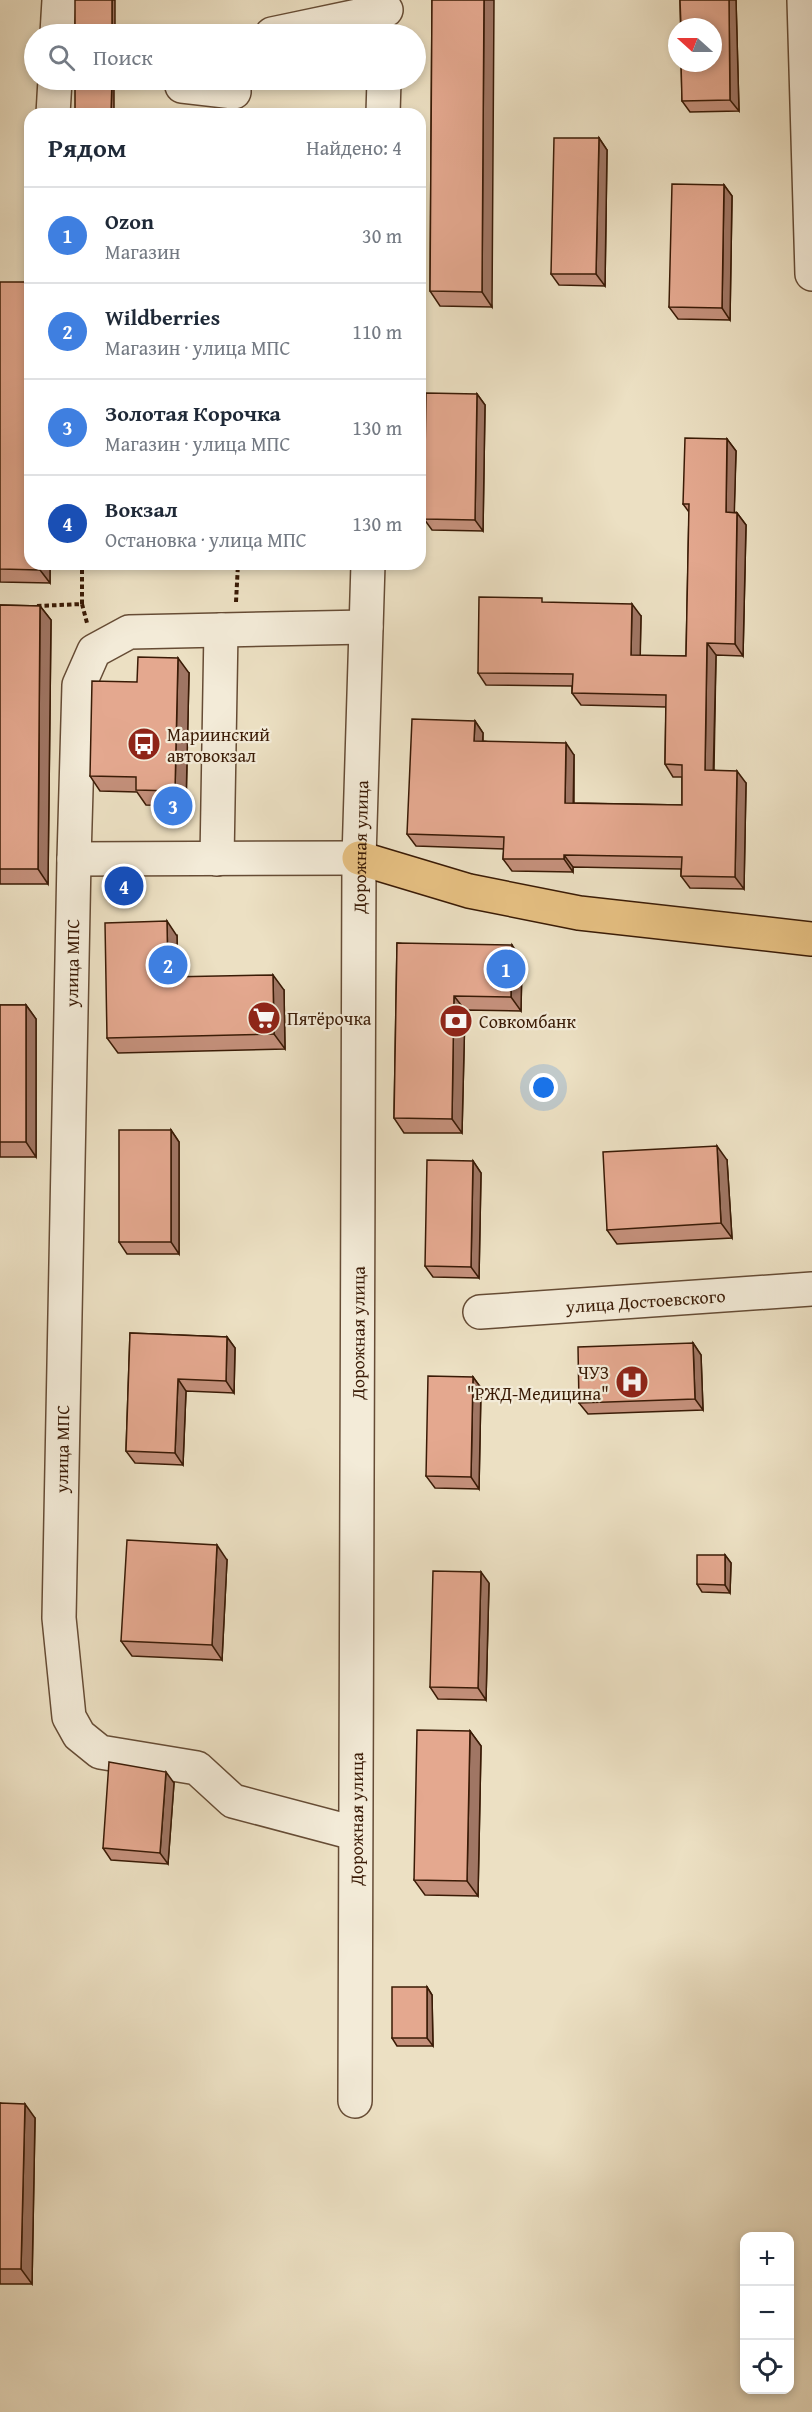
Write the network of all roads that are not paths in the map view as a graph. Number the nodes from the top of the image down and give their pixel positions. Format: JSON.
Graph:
{"nodes":[{"id":1,"x":59,"y":0,"type":"edge"},
{"id":2,"x":804,"y":0,"type":"edge"},
{"id":3,"x":386,"y":15,"type":"edge"},
{"id":4,"x":58,"y":24,"type":"edge"},
{"id":5,"x":332,"y":24,"type":"edge"},
{"id":6,"x":54,"y":90,"type":"edge"},
{"id":7,"x":217,"y":90,"type":"edge"},
{"id":8,"x":234,"y":90,"type":"edge"},
{"id":9,"x":384,"y":90,"type":"edge"},
{"id":10,"x":53,"y":108,"type":"edge"},
{"id":11,"x":383,"y":108,"type":"edge"},
{"id":12,"x":812,"y":274,"type":"edge"},
{"id":13,"x":368,"y":570,"type":"edge"},
{"id":14,"x":366,"y":627,"type":"junction"},
{"id":15,"x":228,"y":630,"type":"junction"},
{"id":16,"x":359,"y":858,"type":"junction"},
{"id":17,"x":74,"y":859,"type":"junction"},
{"id":18,"x":217,"y":859,"type":"junction"},
{"id":19,"x":812,"y":939,"type":"edge"},
{"id":20,"x":812,"y":1288,"type":"edge"},
{"id":21,"x":480,"y":1312,"type":"dead end"},
{"id":22,"x":354,"y":1833,"type":"junction"},
{"id":23,"x":355,"y":2101,"type":"dead end"}],
"edges":[{"from":1,"to":4,"type":"street"},
{"from":2,"to":12,"type":"street"},
{"from":3,"to":5,"type":"street"},
{"from":6,"to":10,"type":"street"},
{"from":7,"to":8,"type":"street"},
{"from":9,"to":11,"type":"street"},
{"from":13,"to":14,"type":"street","name":"Дорожная улица"},
{"from":14,"to":15,"type":"street"},
{"from":14,"to":16,"type":"street","name":"Дорожная улица"},
{"from":15,"to":17,"type":"street","name":"улица МПС"},
{"from":15,"to":18,"type":"street"},
{"from":16,"to":18,"type":"street"},
{"from":16,"to":19,"type":"main road"},
{"from":16,"to":22,"type":"street","name":"Дорожная улица"},
{"from":17,"to":18,"type":"street"},
{"from":17,"to":22,"type":"street","name":"улица МПС"},
{"from":20,"to":21,"type":"street","name":"улица Достоевского"},
{"from":22,"to":23,"type":"street","name":"Дорожная улица"}]}
